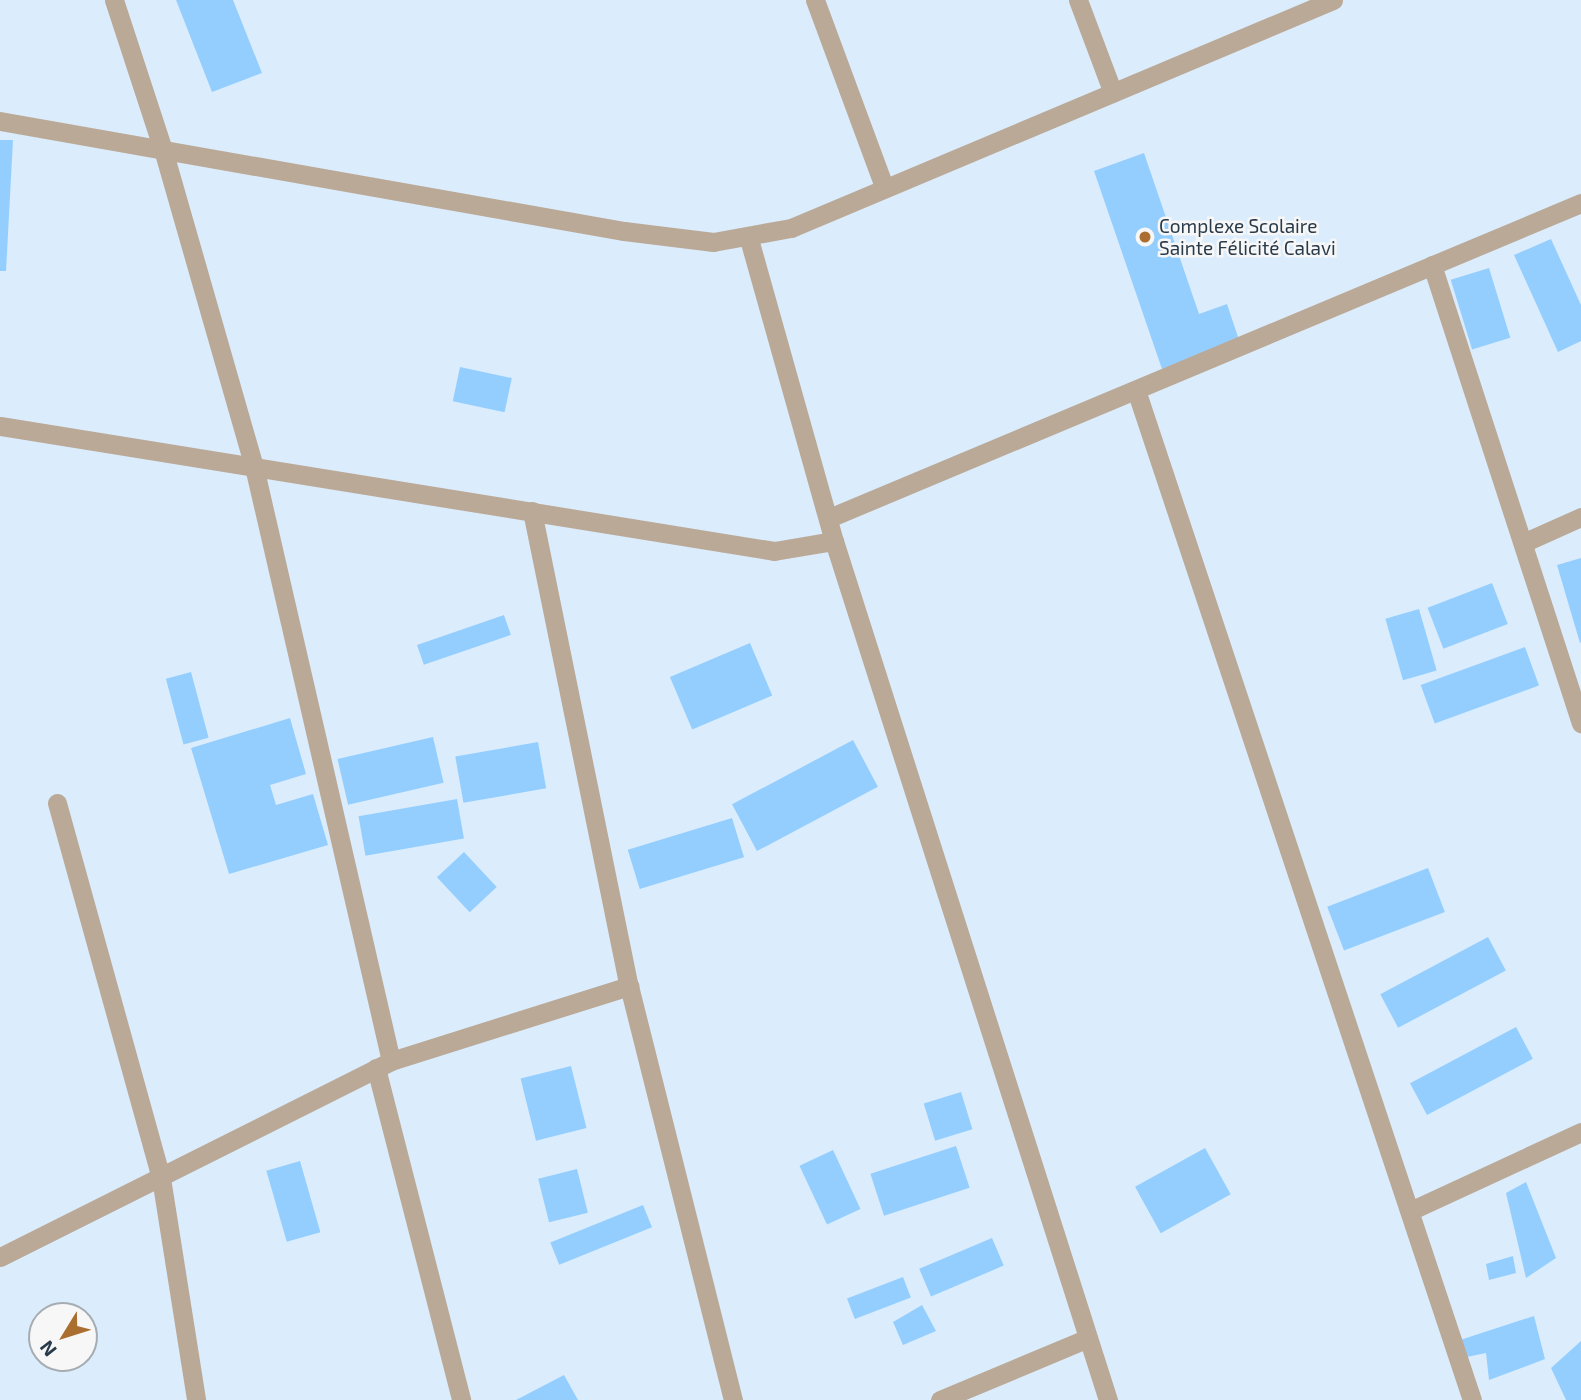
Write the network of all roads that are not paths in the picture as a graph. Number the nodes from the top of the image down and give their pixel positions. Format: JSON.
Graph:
{"nodes":[{"id":1,"x":114,"y":0,"type":"edge"},
{"id":2,"x":815,"y":0,"type":"edge"},
{"id":3,"x":1078,"y":0,"type":"edge"},
{"id":4,"x":1333,"y":0,"type":"edge"},
{"id":5,"x":1113,"y":93,"type":"junction"},
{"id":6,"x":0,"y":121,"type":"edge"},
{"id":7,"x":164,"y":153,"type":"junction"},
{"id":8,"x":884,"y":187,"type":"junction"},
{"id":9,"x":1581,"y":203,"type":"edge"},
{"id":10,"x":748,"y":239,"type":"junction"},
{"id":11,"x":1432,"y":265,"type":"junction"},
{"id":12,"x":1136,"y":390,"type":"junction"},
{"id":13,"x":0,"y":426,"type":"edge"},
{"id":14,"x":255,"y":471,"type":"junction"},
{"id":15,"x":532,"y":511,"type":"junction"},
{"id":16,"x":1581,"y":517,"type":"edge"},
{"id":17,"x":829,"y":518,"type":"junction"},
{"id":18,"x":834,"y":541,"type":"junction"},
{"id":19,"x":1525,"y":542,"type":"junction"},
{"id":20,"x":1581,"y":723,"type":"edge"},
{"id":21,"x":57,"y":803,"type":"dead end"},
{"id":22,"x":629,"y":986,"type":"junction"},
{"id":23,"x":384,"y":1065,"type":"junction"},
{"id":24,"x":1581,"y":1132,"type":"edge"},
{"id":25,"x":161,"y":1178,"type":"junction"},
{"id":26,"x":1410,"y":1211,"type":"junction"},
{"id":27,"x":0,"y":1257,"type":"edge"},
{"id":28,"x":1088,"y":1338,"type":"junction"},
{"id":29,"x":195,"y":1400,"type":"edge"},
{"id":30,"x":461,"y":1400,"type":"edge"},
{"id":31,"x":733,"y":1400,"type":"edge"},
{"id":32,"x":940,"y":1400,"type":"edge"},
{"id":33,"x":1108,"y":1400,"type":"edge"},
{"id":34,"x":1472,"y":1400,"type":"edge"}],
"edges":[{"from":1,"to":7,"type":"street"},
{"from":2,"to":8,"type":"street"},
{"from":3,"to":5,"type":"street"},
{"from":4,"to":5,"type":"street"},
{"from":5,"to":8,"type":"street"},
{"from":6,"to":7,"type":"street"},
{"from":7,"to":10,"type":"street"},
{"from":7,"to":14,"type":"street"},
{"from":8,"to":10,"type":"street"},
{"from":9,"to":11,"type":"street"},
{"from":10,"to":17,"type":"street"},
{"from":11,"to":12,"type":"street"},
{"from":11,"to":19,"type":"street"},
{"from":12,"to":17,"type":"street"},
{"from":12,"to":26,"type":"street"},
{"from":13,"to":14,"type":"street"},
{"from":14,"to":15,"type":"street"},
{"from":14,"to":23,"type":"street"},
{"from":15,"to":18,"type":"street"},
{"from":15,"to":22,"type":"street"},
{"from":16,"to":19,"type":"street"},
{"from":17,"to":18,"type":"street"},
{"from":18,"to":28,"type":"street"},
{"from":19,"to":20,"type":"street"},
{"from":21,"to":25,"type":"street"},
{"from":22,"to":23,"type":"street"},
{"from":22,"to":31,"type":"street"},
{"from":23,"to":25,"type":"street"},
{"from":23,"to":30,"type":"street"},
{"from":24,"to":26,"type":"street"},
{"from":25,"to":27,"type":"street"},
{"from":25,"to":29,"type":"street"},
{"from":26,"to":34,"type":"street"},
{"from":28,"to":32,"type":"street"},
{"from":28,"to":33,"type":"street"}]}
